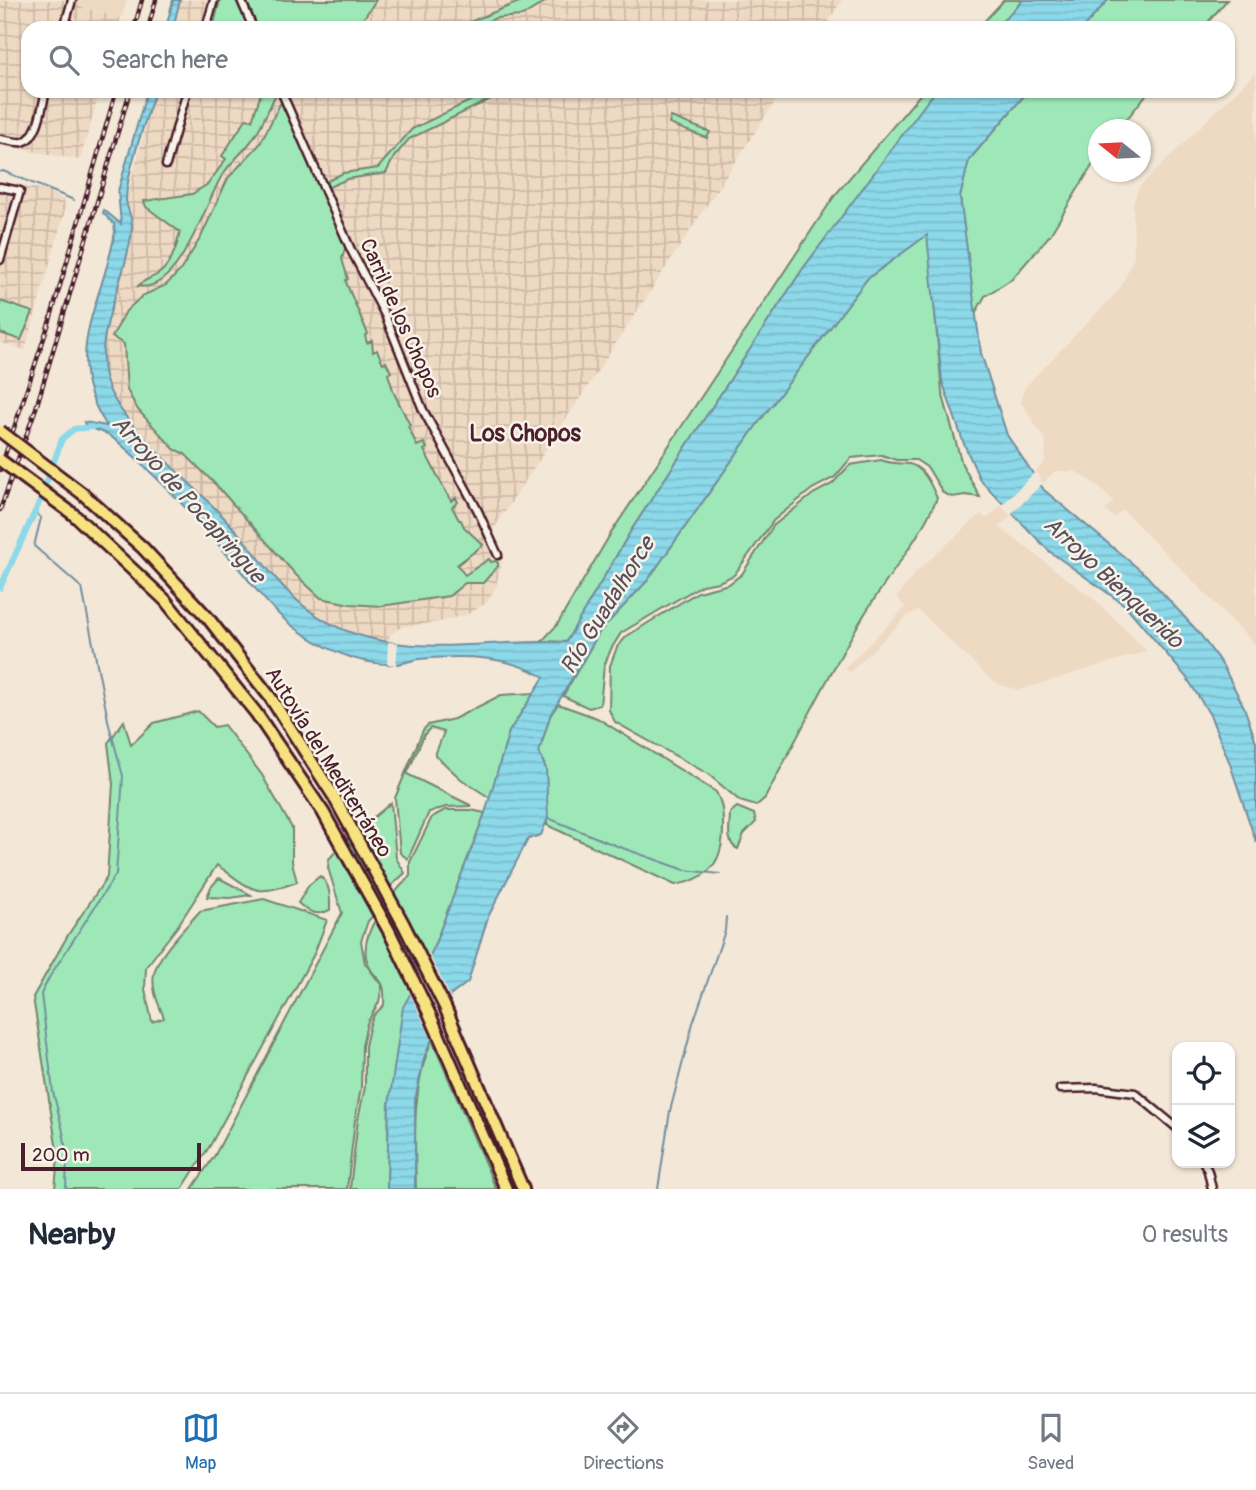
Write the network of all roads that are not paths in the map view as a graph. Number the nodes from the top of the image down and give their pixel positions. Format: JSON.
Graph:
{"nodes":[{"id":1,"x":72,"y":0,"type":"edge"},
{"id":2,"x":214,"y":0,"type":"edge"},
{"id":3,"x":241,"y":0,"type":"edge"},
{"id":4,"x":66,"y":21,"type":"edge"},
{"id":5,"x":208,"y":21,"type":"edge"},
{"id":6,"x":250,"y":21,"type":"edge"},
{"id":7,"x":44,"y":98,"type":"edge"},
{"id":8,"x":185,"y":98,"type":"edge"},
{"id":9,"x":284,"y":98,"type":"edge"},
{"id":10,"x":0,"y":139,"type":"edge"},
{"id":11,"x":166,"y":165,"type":"dead end"},
{"id":12,"x":0,"y":187,"type":"edge"},
{"id":13,"x":0,"y":260,"type":"edge"},
{"id":14,"x":0,"y":431,"type":"edge"},
{"id":15,"x":0,"y":460,"type":"edge"},
{"id":16,"x":498,"y":555,"type":"dead end"},
{"id":17,"x":1060,"y":1089,"type":"dead end"},
{"id":18,"x":1172,"y":1124,"type":"edge"},
{"id":19,"x":1206,"y":1168,"type":"edge"},
{"id":20,"x":506,"y":1189,"type":"edge"},
{"id":21,"x":523,"y":1189,"type":"edge"},
{"id":22,"x":1212,"y":1189,"type":"edge"}],
"edges":[{"from":1,"to":4,"type":"street"},
{"from":2,"to":5,"type":"street"},
{"from":3,"to":6,"type":"street"},
{"from":7,"to":10,"type":"street"},
{"from":8,"to":11,"type":"street"},
{"from":9,"to":16,"type":"street","name":"Carril de los Chopos"},
{"from":12,"to":13,"type":"street"},
{"from":14,"to":21,"type":"highway","name":"Autovía del Mediterráneo","bridge":true},
{"from":15,"to":20,"type":"highway","name":"Autovía del Mediterráneo","bridge":true},
{"from":17,"to":18,"type":"street"},
{"from":19,"to":22,"type":"street"}]}
